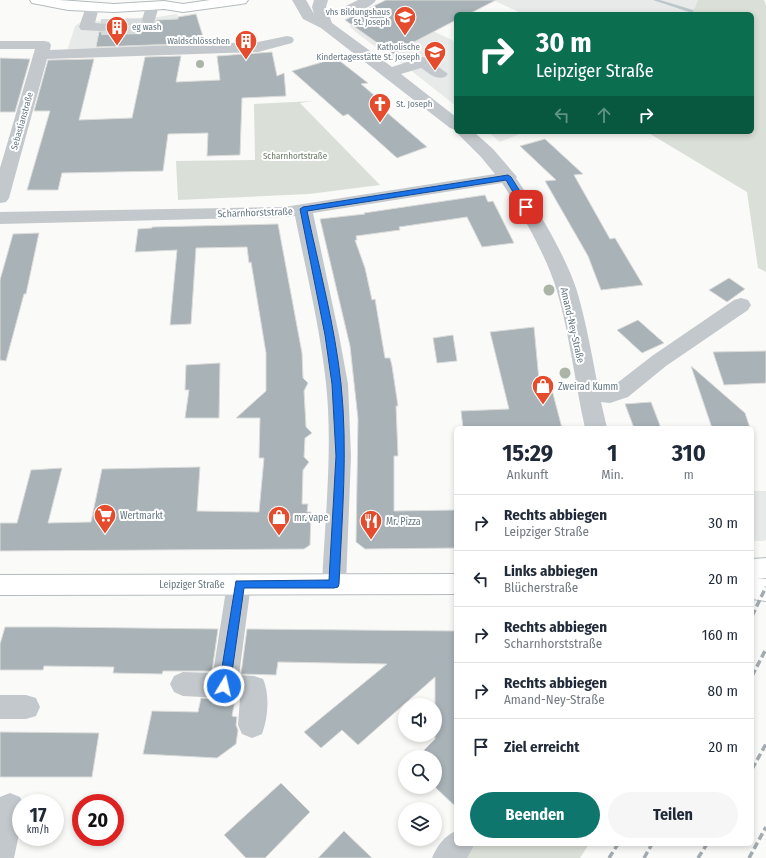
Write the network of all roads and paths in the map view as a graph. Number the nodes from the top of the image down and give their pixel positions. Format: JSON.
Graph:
{"nodes":[{"id":1,"x":37,"y":0,"type":"edge"},
{"id":2,"x":241,"y":0,"type":"edge"},
{"id":3,"x":299,"y":0,"type":"edge"},
{"id":4,"x":321,"y":0,"type":"edge"},
{"id":5,"x":368,"y":0,"type":"edge"},
{"id":6,"x":60,"y":2,"type":"edge"},
{"id":7,"x":92,"y":7,"type":"junction"},
{"id":8,"x":160,"y":8,"type":"edge"},
{"id":9,"x":351,"y":9,"type":"dead end"},
{"id":10,"x":326,"y":25,"type":"junction"},
{"id":11,"x":101,"y":27,"type":"tunnel mouth"},
{"id":12,"x":287,"y":40,"type":"dead end"},
{"id":13,"x":0,"y":45,"type":"edge"},
{"id":14,"x":43,"y":50,"type":"junction"},
{"id":15,"x":390,"y":73,"type":"junction"},
{"id":16,"x":440,"y":74,"type":"dead end"},
{"id":17,"x":454,"y":123,"type":"edge"},
{"id":18,"x":466,"y":134,"type":"edge"},
{"id":19,"x":508,"y":177,"type":"junction"},
{"id":20,"x":0,"y":198,"type":"edge"},
{"id":21,"x":303,"y":209,"type":"junction"},
{"id":22,"x":0,"y":218,"type":"edge"},
{"id":23,"x":741,"y":305,"type":"dead end"},
{"id":24,"x":588,"y":394,"type":"junction"},
{"id":25,"x":596,"y":426,"type":"edge"},
{"id":26,"x":766,"y":568,"type":"edge"},
{"id":27,"x":754,"y":569,"type":"edge"},
{"id":28,"x":240,"y":584,"type":"junction"},
{"id":29,"x":334,"y":584,"type":"junction"},
{"id":30,"x":454,"y":584,"type":"edge"},
{"id":31,"x":0,"y":585,"type":"edge"},
{"id":32,"x":754,"y":589,"type":"edge"},
{"id":33,"x":766,"y":590,"type":"edge"},
{"id":34,"x":183,"y":684,"type":"dead end"},
{"id":35,"x":224,"y":686,"type":"junction"},
{"id":36,"x":0,"y":707,"type":"edge"},
{"id":37,"x":26,"y":707,"type":"dead end"},
{"id":38,"x":252,"y":725,"type":"dead end"},
{"id":39,"x":10,"y":807,"type":"dead end"},
{"id":40,"x":458,"y":846,"type":"edge"},
{"id":41,"x":0,"y":856,"type":"edge"},
{"id":42,"x":447,"y":858,"type":"edge"}],
"edges":[{"from":1,"to":6,"type":"main road"},
{"from":2,"to":8,"type":"main road"},
{"from":3,"to":10,"type":"street"},
{"from":4,"to":10,"type":"street"},
{"from":5,"to":9,"type":"street"},
{"from":6,"to":7,"type":"main road"},
{"from":7,"to":8,"type":"main road"},
{"from":7,"to":11,"type":"street"},
{"from":10,"to":15,"type":"street"},
{"from":12,"to":14,"type":"street"},
{"from":13,"to":14,"type":"street"},
{"from":14,"to":20,"type":"street","name":"Sebastianstraße"},
{"from":15,"to":16,"type":"street"},
{"from":15,"to":17,"type":"street"},
{"from":18,"to":19,"type":"street","name":"Amand-Ney-Straße"},
{"from":19,"to":21,"type":"street","name":"Scharnhorststraße"},
{"from":19,"to":24,"type":"street","name":"Amand-Ney-Straße"},
{"from":21,"to":22,"type":"street","name":"Scharnhorststraße"},
{"from":21,"to":29,"type":"street"},
{"from":23,"to":24,"type":"street"},
{"from":24,"to":25,"type":"street","name":"Amand-Ney-Straße"},
{"from":26,"to":27,"type":"main road"},
{"from":28,"to":29,"type":"main road","name":"Leipziger Straße"},
{"from":28,"to":31,"type":"main road","name":"Leipziger Straße"},
{"from":28,"to":35,"type":"street"},
{"from":29,"to":30,"type":"main road","name":"Leipziger Straße"},
{"from":32,"to":33,"type":"main road"},
{"from":34,"to":35,"type":"street"},
{"from":35,"to":38,"type":"street"},
{"from":36,"to":37,"type":"street"},
{"from":39,"to":41,"type":"street"},
{"from":40,"to":42,"type":"street"}]}
